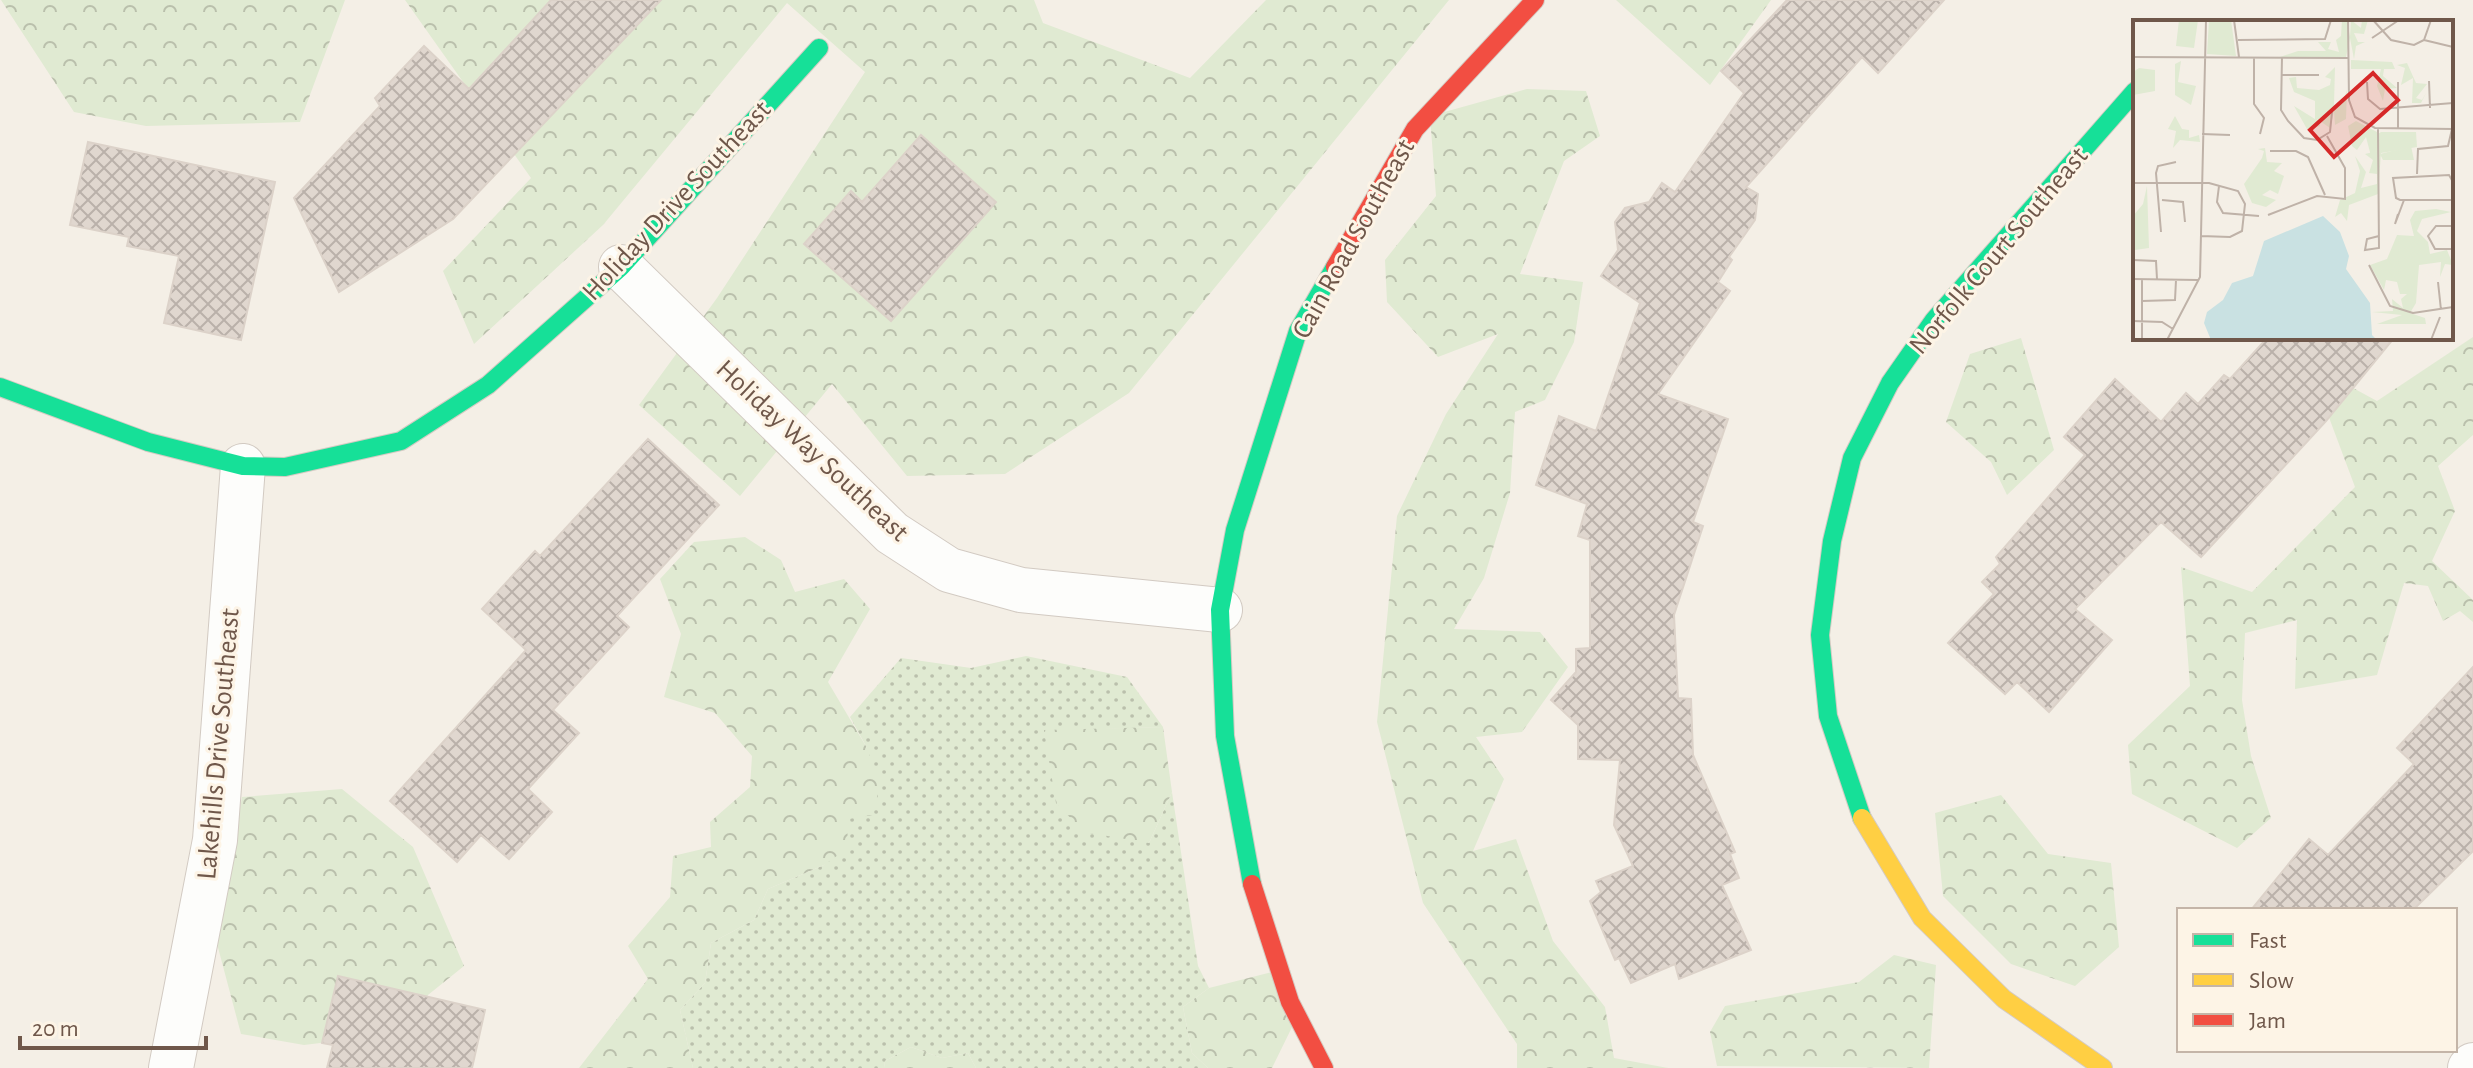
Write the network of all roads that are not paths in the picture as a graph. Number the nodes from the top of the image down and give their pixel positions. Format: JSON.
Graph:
{"nodes":[{"id":1,"x":1535,"y":0,"type":"edge"},
{"id":2,"x":819,"y":48,"type":"dead end"},
{"id":3,"x":2133,"y":93,"type":"edge"},
{"id":4,"x":621,"y":267,"type":"junction"},
{"id":5,"x":0,"y":387,"type":"edge"},
{"id":6,"x":243,"y":466,"type":"junction"},
{"id":7,"x":1220,"y":610,"type":"junction"},
{"id":8,"x":171,"y":1068,"type":"edge"},
{"id":9,"x":1324,"y":1068,"type":"edge"},
{"id":10,"x":2103,"y":1068,"type":"edge"}],
"edges":[{"from":1,"to":7,"type":"street","name":"Cain Road Southeast"},
{"from":2,"to":4,"type":"street","name":"Holiday Drive Southeast"},
{"from":3,"to":10,"type":"street","name":"Norfolk Court Southeast"},
{"from":4,"to":6,"type":"street","name":"Holiday Drive Southeast"},
{"from":4,"to":7,"type":"street","name":"Holiday Way Southeast"},
{"from":5,"to":6,"type":"street","name":"Holiday Drive Southeast"},
{"from":6,"to":8,"type":"street","name":"Lakehills Drive Southeast"},
{"from":7,"to":9,"type":"street","name":"Cain Road Southeast"}]}
